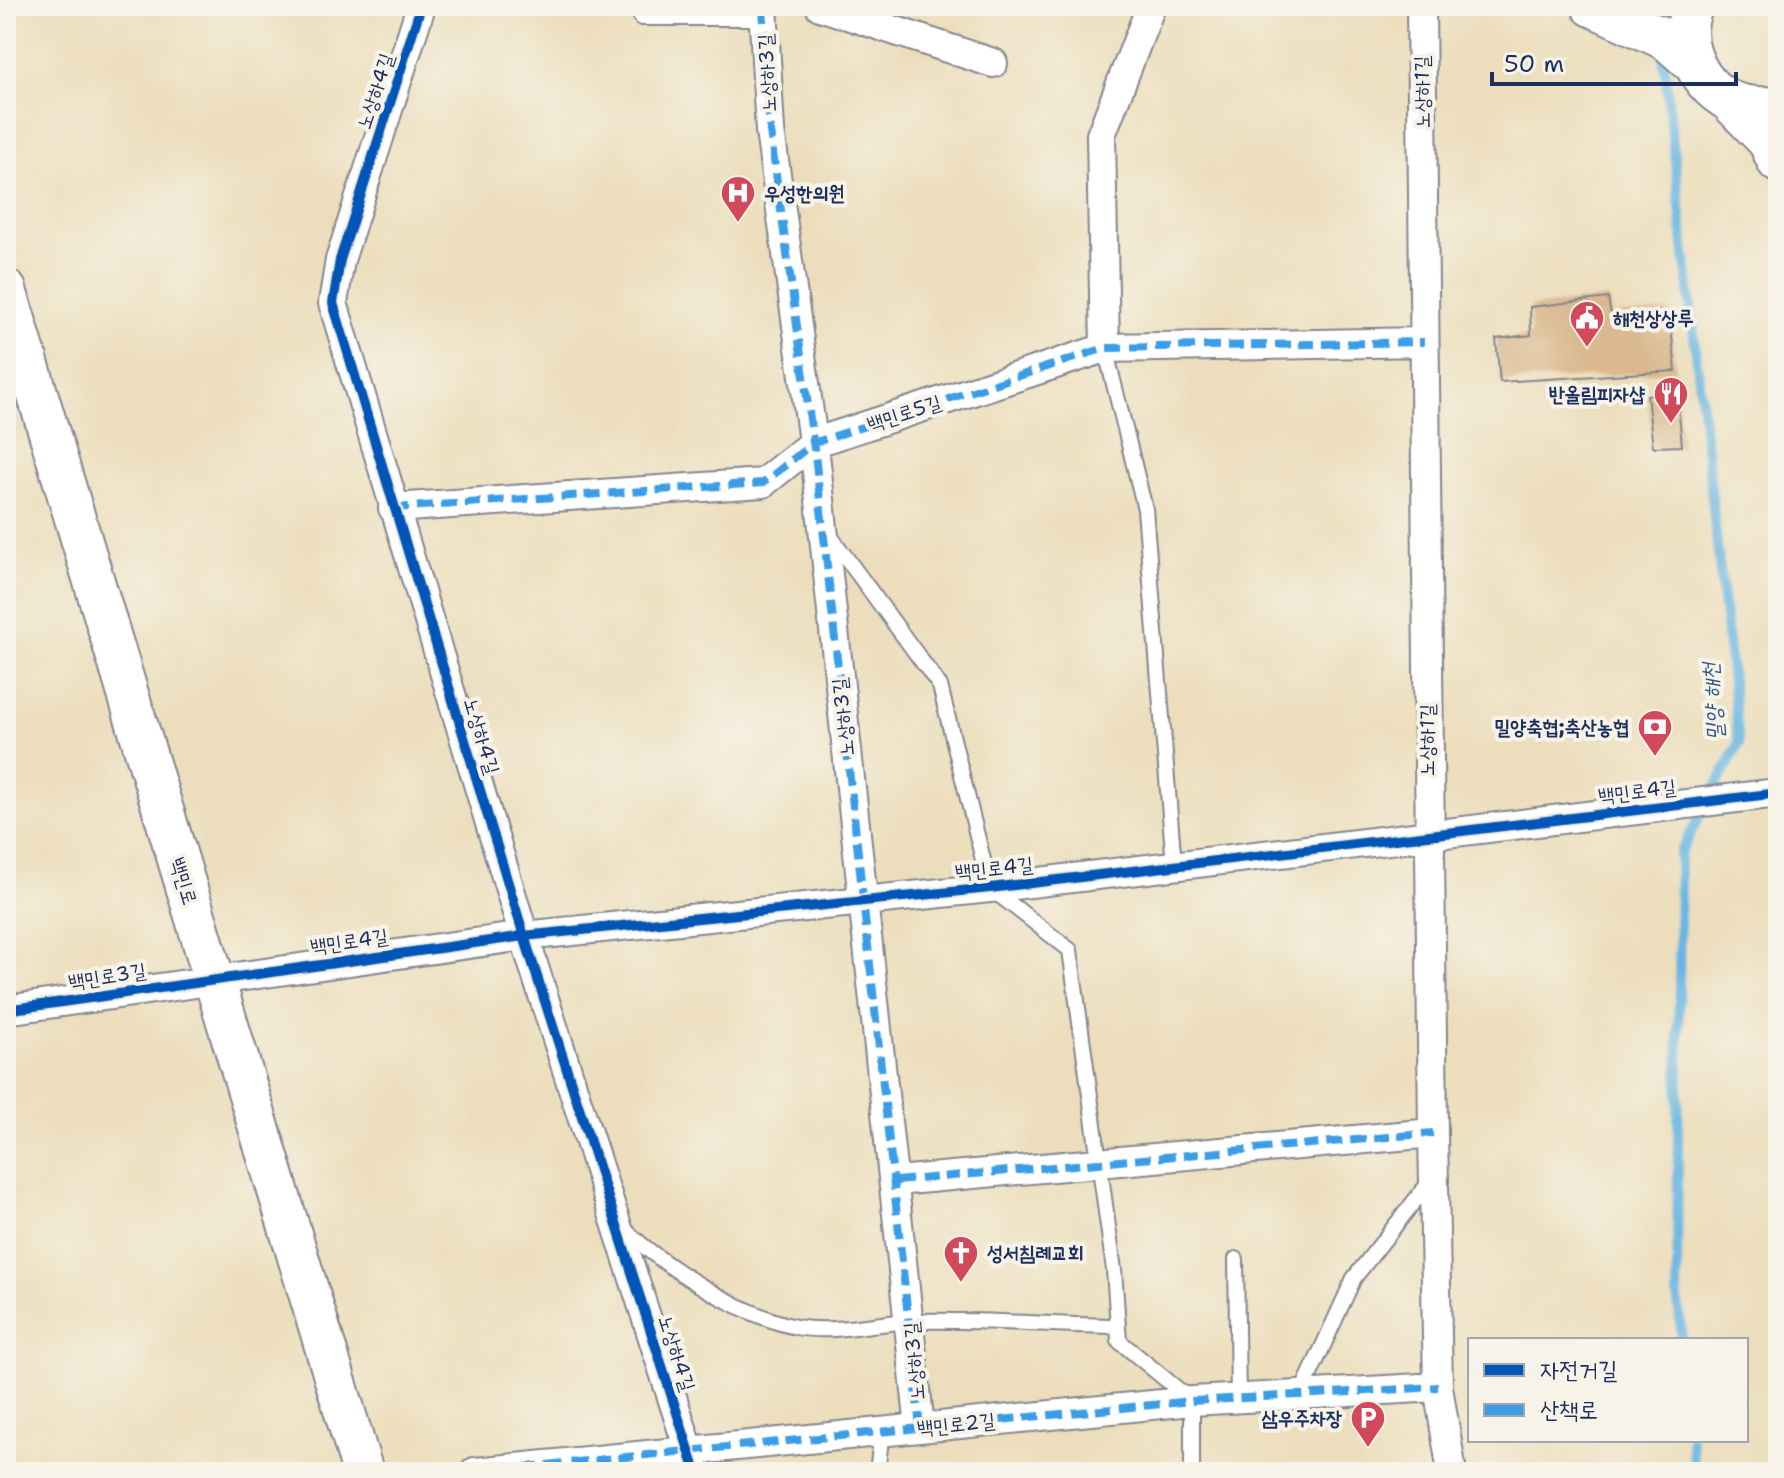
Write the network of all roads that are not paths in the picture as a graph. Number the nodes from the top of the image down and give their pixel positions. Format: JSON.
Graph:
{"nodes":[{"id":1,"x":421,"y":6,"type":"edge"},
{"id":2,"x":820,"y":6,"type":"edge"},
{"id":3,"x":1151,"y":6,"type":"edge"},
{"id":4,"x":1421,"y":6,"type":"edge"},
{"id":5,"x":1592,"y":6,"type":"edge"},
{"id":6,"x":1693,"y":6,"type":"edge"},
{"id":7,"x":707,"y":12,"type":"edge"},
{"id":8,"x":763,"y":12,"type":"edge"},
{"id":9,"x":641,"y":18,"type":"dead end"},
{"id":10,"x":993,"y":63,"type":"dead end"},
{"id":11,"x":1694,"y":64,"type":"junction"},
{"id":12,"x":1729,"y":101,"type":"junction"},
{"id":13,"x":1778,"y":107,"type":"edge"},
{"id":14,"x":1778,"y":162,"type":"edge"},
{"id":15,"x":6,"y":290,"type":"edge"},
{"id":16,"x":1424,"y":342,"type":"junction"},
{"id":17,"x":1105,"y":348,"type":"junction"},
{"id":18,"x":813,"y":443,"type":"junction"},
{"id":19,"x":393,"y":508,"type":"junction"},
{"id":20,"x":823,"y":526,"type":"junction"},
{"id":21,"x":1778,"y":793,"type":"edge"},
{"id":22,"x":1428,"y":833,"type":"junction"},
{"id":23,"x":1174,"y":865,"type":"junction"},
{"id":24,"x":990,"y":888,"type":"junction"},
{"id":25,"x":862,"y":898,"type":"junction"},
{"id":26,"x":524,"y":936,"type":"junction"},
{"id":27,"x":213,"y":977,"type":"junction"},
{"id":28,"x":6,"y":1010,"type":"edge"},
{"id":29,"x":1433,"y":1133,"type":"junction"},
{"id":30,"x":1101,"y":1163,"type":"junction"},
{"id":31,"x":1434,"y":1176,"type":"junction"},
{"id":32,"x":896,"y":1181,"type":"junction"},
{"id":33,"x":616,"y":1221,"type":"junction"},
{"id":34,"x":1236,"y":1259,"type":"dead end"},
{"id":35,"x":910,"y":1321,"type":"junction"},
{"id":36,"x":1118,"y":1326,"type":"junction"},
{"id":37,"x":1438,"y":1387,"type":"junction"},
{"id":38,"x":1301,"y":1394,"type":"junction"},
{"id":39,"x":1238,"y":1398,"type":"junction"},
{"id":40,"x":1192,"y":1401,"type":"junction"},
{"id":41,"x":920,"y":1428,"type":"junction"},
{"id":42,"x":882,"y":1431,"type":"junction"},
{"id":43,"x":693,"y":1461,"type":"edge"},
{"id":44,"x":363,"y":1472,"type":"edge"},
{"id":45,"x":475,"y":1472,"type":"edge"},
{"id":46,"x":877,"y":1472,"type":"edge"},
{"id":47,"x":1192,"y":1472,"type":"edge"},
{"id":48,"x":1452,"y":1472,"type":"edge"}],
"edges":[{"from":1,"to":19,"type":"street","name":"노상하4길"},
{"from":2,"to":10,"type":"street"},
{"from":3,"to":17,"type":"street"},
{"from":4,"to":16,"type":"street","name":"노상하1길"},
{"from":5,"to":11,"type":"street"},
{"from":6,"to":11,"type":"street"},
{"from":7,"to":8,"type":"lane"},
{"from":7,"to":9,"type":"lane"},
{"from":8,"to":18,"type":"street","name":"노상하3길"},
{"from":11,"to":12,"type":"street"},
{"from":12,"to":13,"type":"street"},
{"from":12,"to":14,"type":"street"},
{"from":15,"to":27,"type":"street","name":"백민로"},
{"from":16,"to":17,"type":"street","name":"백민로5길"},
{"from":16,"to":22,"type":"street","name":"노상하1길"},
{"from":17,"to":18,"type":"street","name":"백민로5길"},
{"from":17,"to":23,"type":"lane"},
{"from":18,"to":19,"type":"street","name":"백민로5길"},
{"from":18,"to":20,"type":"street","name":"노상하3길"},
{"from":19,"to":26,"type":"street","name":"노상하4길"},
{"from":20,"to":24,"type":"lane"},
{"from":20,"to":25,"type":"street","name":"노상하3길"},
{"from":21,"to":22,"type":"street","name":"백민로4길"},
{"from":22,"to":23,"type":"street","name":"백민로4길"},
{"from":22,"to":29,"type":"street","name":"노상하1길"},
{"from":23,"to":24,"type":"street","name":"백민로4길"},
{"from":24,"to":25,"type":"street","name":"백민로4길"},
{"from":24,"to":30,"type":"lane"},
{"from":25,"to":26,"type":"street","name":"백민로4길"},
{"from":25,"to":32,"type":"street","name":"노상하3길"},
{"from":26,"to":27,"type":"street","name":"백민로4길"},
{"from":26,"to":33,"type":"street","name":"노상하4길"},
{"from":27,"to":28,"type":"street","name":"백민로3길"},
{"from":27,"to":44,"type":"street","name":"백민로"},
{"from":29,"to":30,"type":"street"},
{"from":29,"to":31,"type":"street","name":"노상하1길"},
{"from":30,"to":32,"type":"street"},
{"from":30,"to":36,"type":"lane"},
{"from":31,"to":37,"type":"street","name":"노상하1길"},
{"from":31,"to":38,"type":"lane"},
{"from":32,"to":35,"type":"street","name":"노상하3길"},
{"from":33,"to":35,"type":"lane"},
{"from":33,"to":43,"type":"street","name":"노상하4길"},
{"from":34,"to":39,"type":"lane"},
{"from":35,"to":36,"type":"lane"},
{"from":35,"to":41,"type":"street","name":"노상하3길"},
{"from":36,"to":40,"type":"lane"},
{"from":37,"to":38,"type":"street","name":"백민로2길"},
{"from":37,"to":48,"type":"street","name":"노상하1길"},
{"from":38,"to":39,"type":"street","name":"백민로2길"},
{"from":39,"to":40,"type":"street","name":"백민로2길"},
{"from":40,"to":41,"type":"street","name":"백민로2길"},
{"from":40,"to":47,"type":"lane"},
{"from":41,"to":42,"type":"street","name":"백민로2길"},
{"from":42,"to":43,"type":"street","name":"백민로2길"},
{"from":42,"to":46,"type":"lane"},
{"from":43,"to":45,"type":"street","name":"백민로2길"}]}
